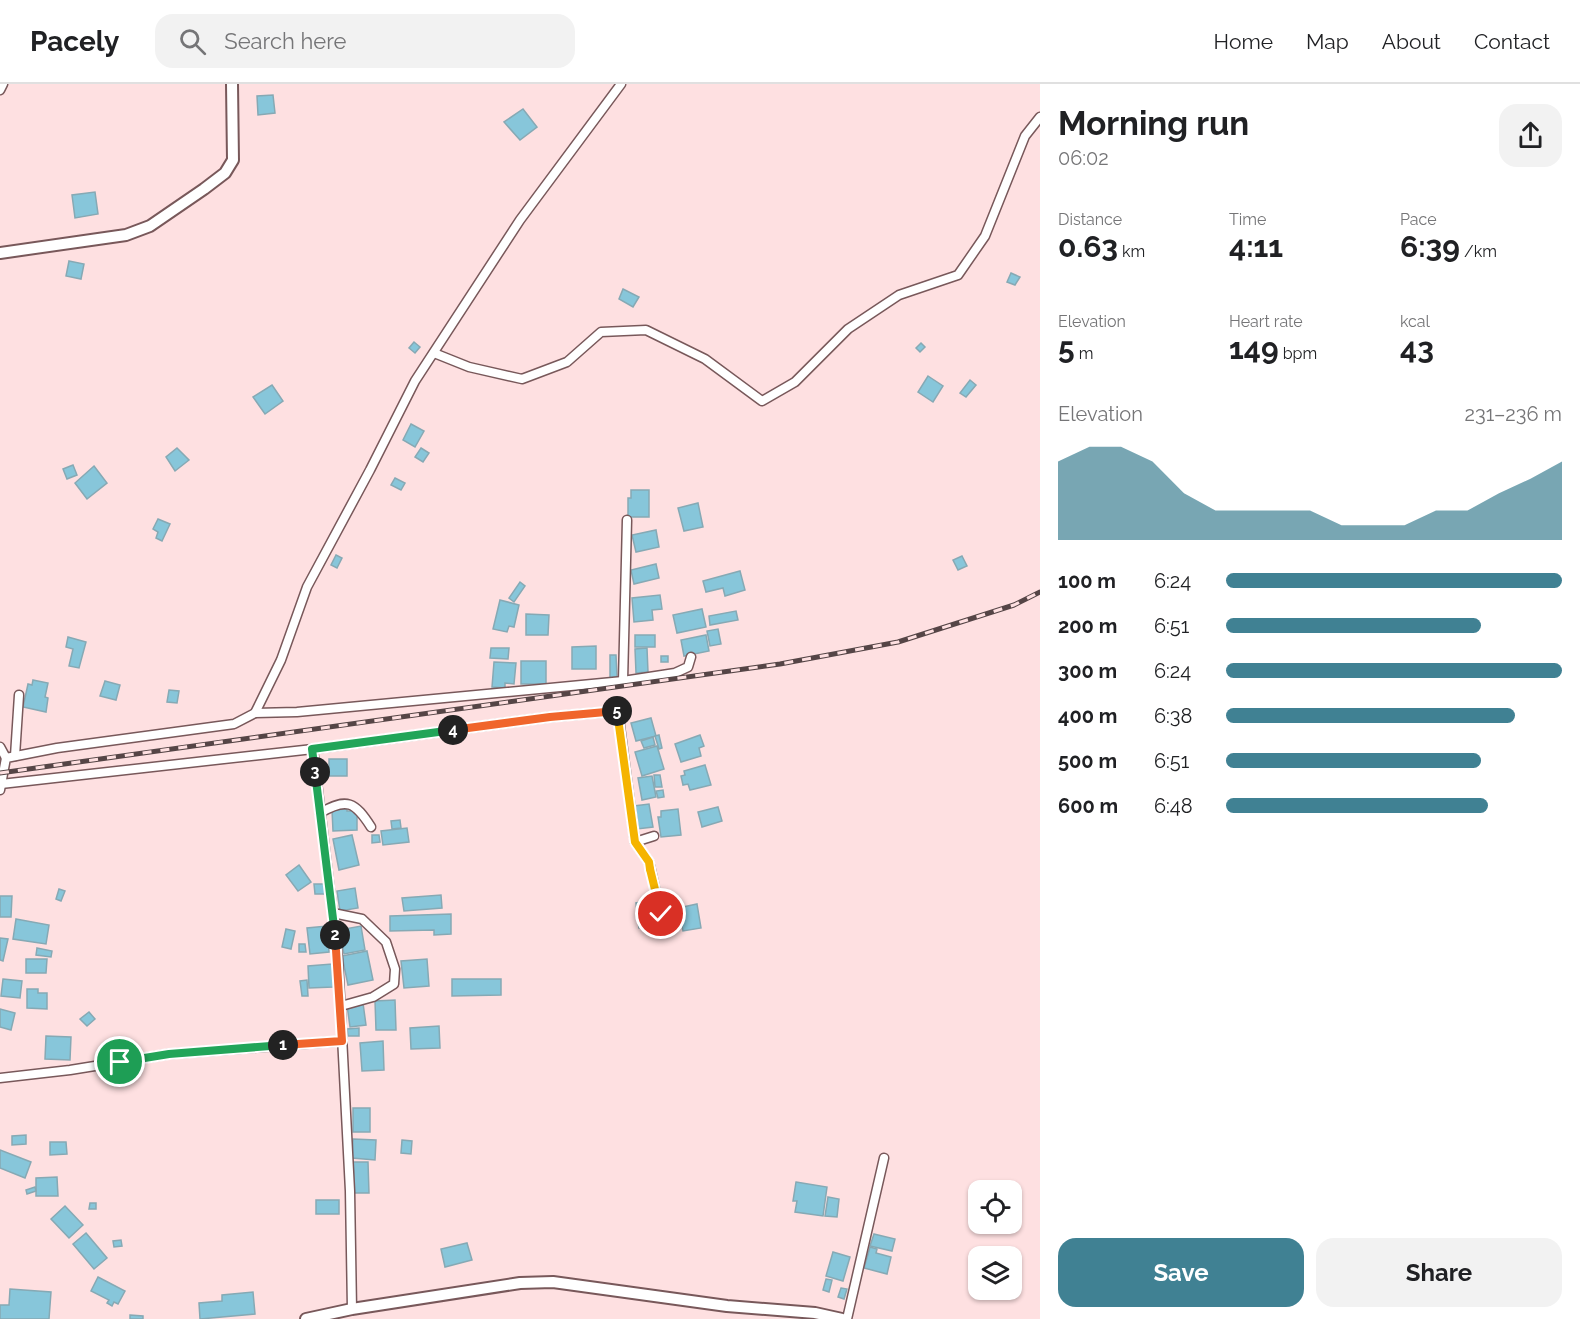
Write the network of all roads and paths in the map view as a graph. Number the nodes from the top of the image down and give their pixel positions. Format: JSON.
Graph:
{"nodes":[{"id":1,"x":3,"y":84,"type":"edge"},
{"id":2,"x":232,"y":84,"type":"edge"},
{"id":3,"x":621,"y":84,"type":"edge"},
{"id":4,"x":0,"y":90,"type":"edge"},
{"id":5,"x":1040,"y":117,"type":"edge"},
{"id":6,"x":0,"y":253,"type":"edge"},
{"id":7,"x":434,"y":353,"type":"junction"},
{"id":8,"x":627,"y":520,"type":"dead end"},
{"id":9,"x":691,"y":657,"type":"dead end"},
{"id":10,"x":623,"y":681,"type":"junction"},
{"id":11,"x":19,"y":695,"type":"dead end"},
{"id":12,"x":255,"y":713,"type":"junction"},
{"id":13,"x":0,"y":747,"type":"edge"},
{"id":14,"x":312,"y":749,"type":"junction"},
{"id":15,"x":11,"y":757,"type":"junction"},
{"id":16,"x":1,"y":787,"type":"edge"},
{"id":17,"x":320,"y":813,"type":"junction"},
{"id":18,"x":371,"y":827,"type":"dead end"},
{"id":19,"x":654,"y":836,"type":"dead end"},
{"id":20,"x":635,"y":842,"type":"junction"},
{"id":21,"x":333,"y":913,"type":"junction"},
{"id":22,"x":661,"y":914,"type":"dead end"},
{"id":23,"x":340,"y":1006,"type":"junction"},
{"id":24,"x":342,"y":1041,"type":"junction"},
{"id":25,"x":0,"y":1078,"type":"edge"},
{"id":26,"x":884,"y":1158,"type":"dead end"},
{"id":27,"x":352,"y":1309,"type":"junction"},
{"id":28,"x":306,"y":1319,"type":"edge"},
{"id":29,"x":844,"y":1319,"type":"edge"}],
"edges":[{"from":1,"to":4,"type":"street"},
{"from":2,"to":6,"type":"street"},
{"from":3,"to":7,"type":"street"},
{"from":5,"to":7,"type":"street"},
{"from":7,"to":12,"type":"street"},
{"from":8,"to":10,"type":"street"},
{"from":9,"to":10,"type":"street"},
{"from":10,"to":12,"type":"street"},
{"from":11,"to":15,"type":"street"},
{"from":12,"to":15,"type":"street"},
{"from":13,"to":15,"type":"street"},
{"from":14,"to":16,"type":"street"},
{"from":14,"to":17,"type":"street"},
{"from":14,"to":20,"type":"street"},
{"from":15,"to":16,"type":"street"},
{"from":17,"to":18,"type":"street"},
{"from":17,"to":21,"type":"street"},
{"from":19,"to":20,"type":"street"},
{"from":20,"to":22,"type":"street"},
{"from":21,"to":23,"type":"street"},
{"from":21,"to":23,"type":"street"},
{"from":23,"to":24,"type":"street"},
{"from":24,"to":25,"type":"street"},
{"from":24,"to":27,"type":"street"},
{"from":26,"to":29,"type":"street"},
{"from":27,"to":28,"type":"street"},
{"from":27,"to":29,"type":"street"}]}
